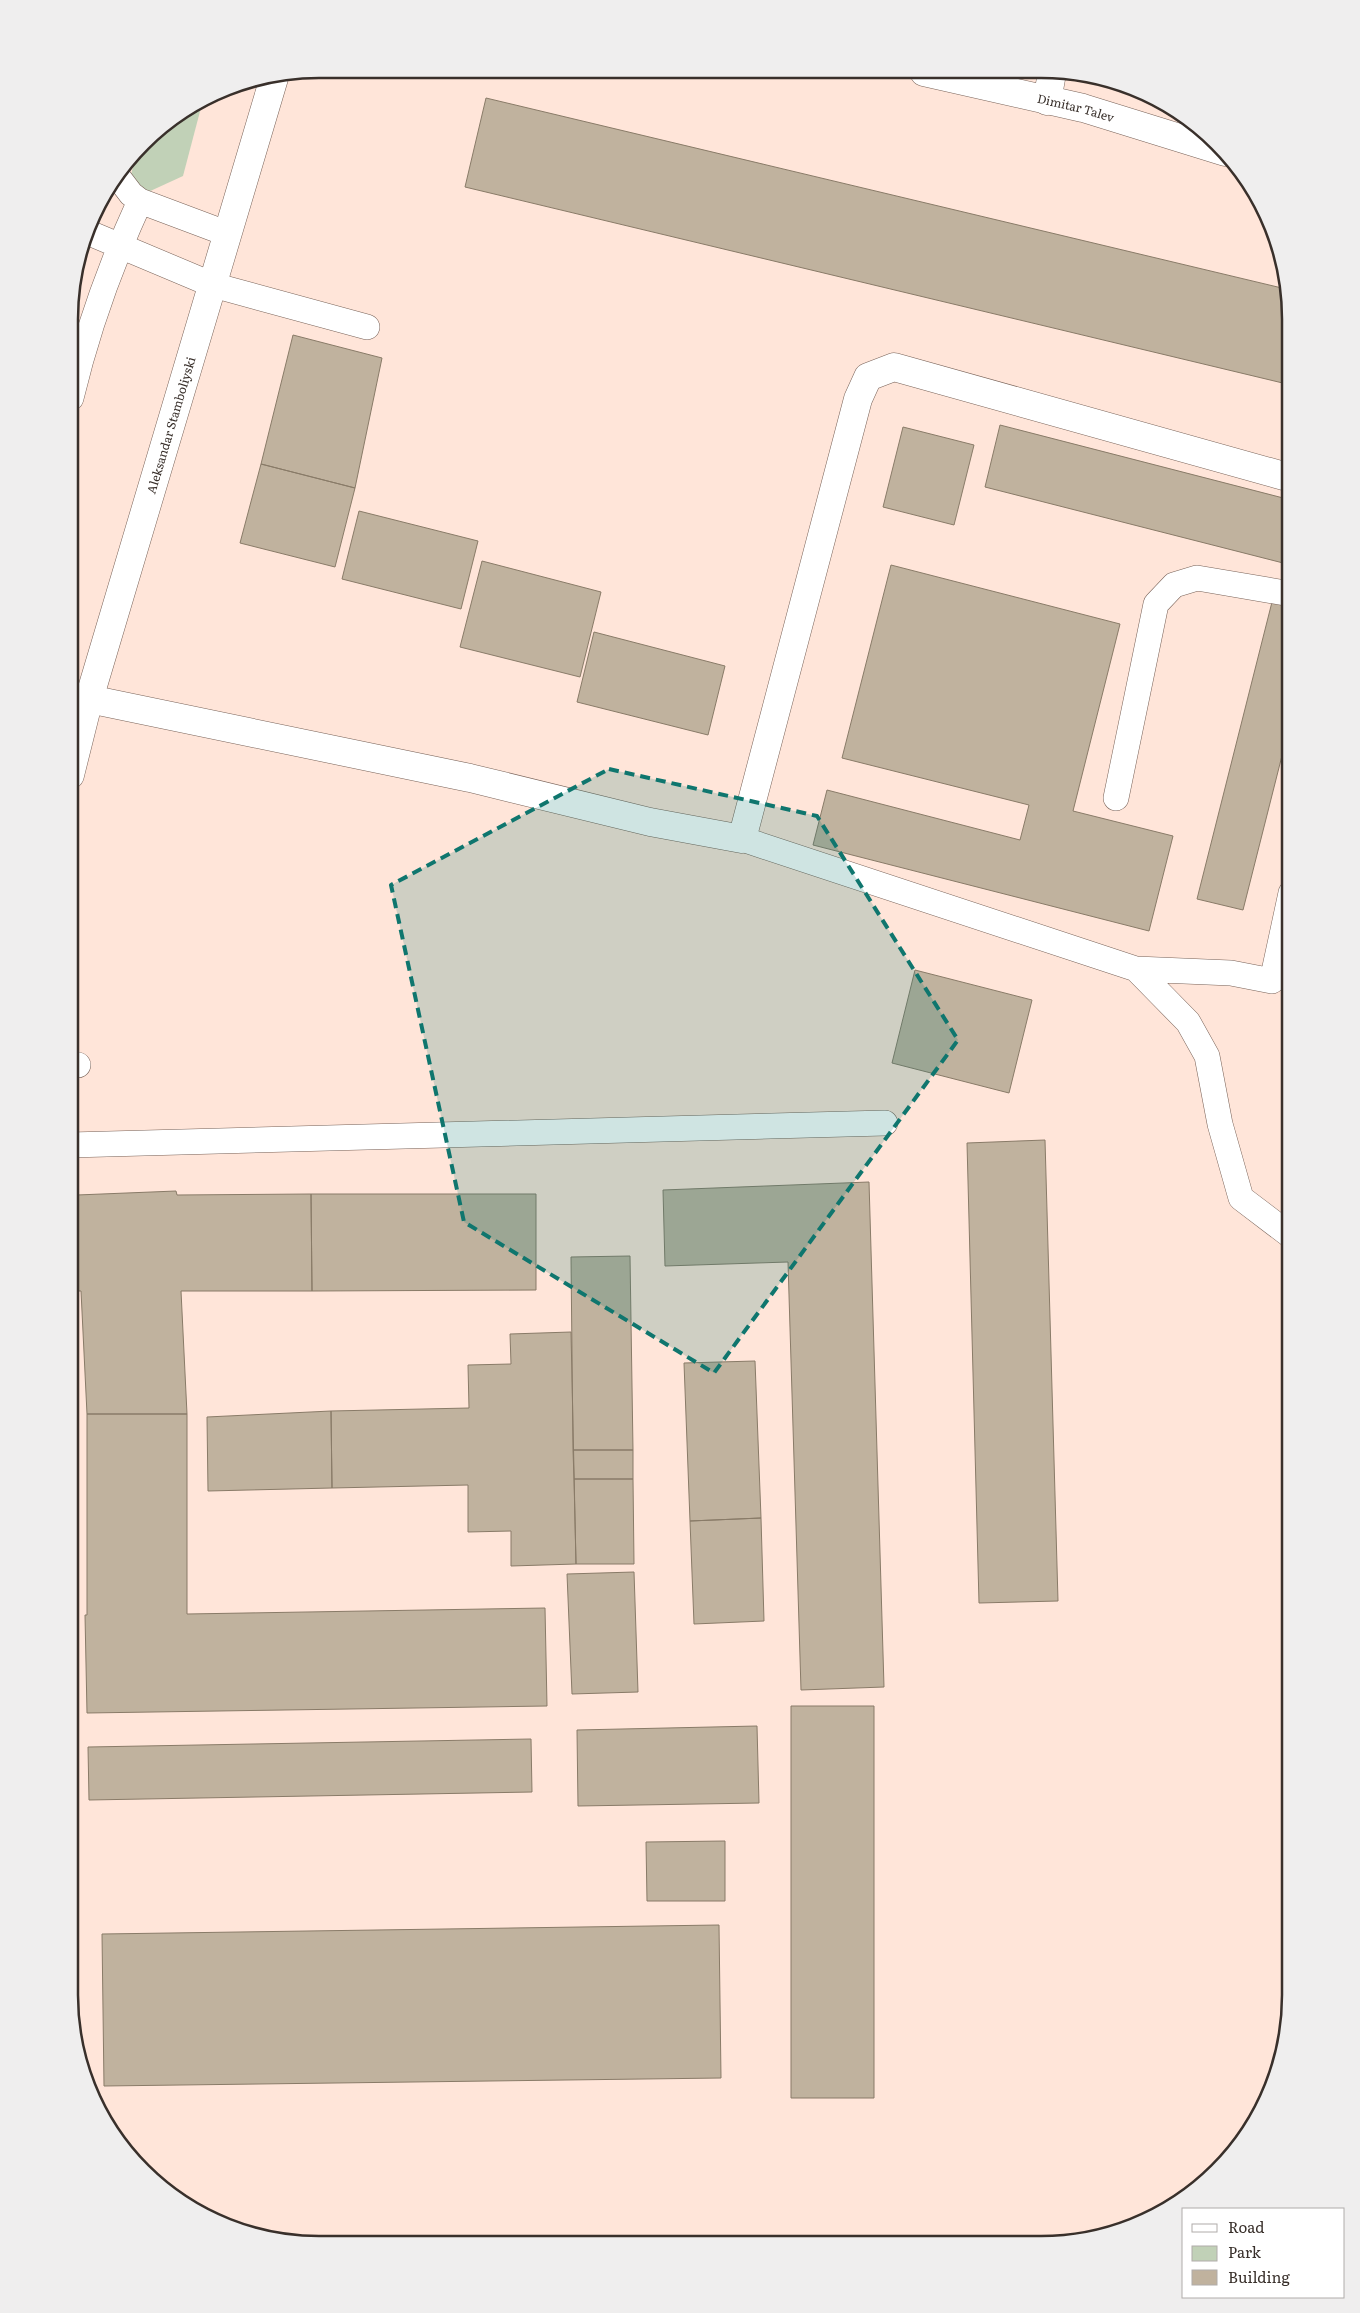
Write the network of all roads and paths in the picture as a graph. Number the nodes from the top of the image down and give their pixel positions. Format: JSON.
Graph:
{"nodes":[{"id":1,"x":949,"y":78,"type":"edge"},
{"id":2,"x":1051,"y":78,"type":"edge"},
{"id":3,"x":273,"y":82,"type":"edge"},
{"id":4,"x":1047,"y":101,"type":"junction"},
{"id":5,"x":1212,"y":148,"type":"edge"},
{"id":6,"x":121,"y":181,"type":"edge"},
{"id":7,"x":140,"y":201,"type":"junction"},
{"id":8,"x":93,"y":234,"type":"edge"},
{"id":9,"x":228,"y":234,"type":"junction"},
{"id":10,"x":119,"y":246,"type":"junction"},
{"id":11,"x":213,"y":285,"type":"junction"},
{"id":12,"x":368,"y":327,"type":"dead end"},
{"id":13,"x":78,"y":355,"type":"edge"},
{"id":14,"x":1282,"y":475,"type":"edge"},
{"id":15,"x":1282,"y":592,"type":"edge"},
{"id":16,"x":89,"y":700,"type":"junction"},
{"id":17,"x":78,"y":743,"type":"edge"},
{"id":18,"x":1116,"y":798,"type":"dead end"},
{"id":19,"x":742,"y":839,"type":"junction"},
{"id":20,"x":1282,"y":935,"type":"edge"},
{"id":21,"x":1136,"y":969,"type":"junction"},
{"id":22,"x":886,"y":1123,"type":"dead end"},
{"id":23,"x":78,"y":1145,"type":"edge"},
{"id":24,"x":1282,"y":1229,"type":"edge"}],
"edges":[{"from":1,"to":4,"type":"street","name":"Dimitar Talev"},
{"from":2,"to":4,"type":"street"},
{"from":3,"to":9,"type":"street","name":"Aleksandar Stamboliyski"},
{"from":4,"to":5,"type":"street","name":"Dimitar Talev"},
{"from":6,"to":7,"type":"lane"},
{"from":7,"to":9,"type":"lane"},
{"from":7,"to":10,"type":"lane"},
{"from":8,"to":10,"type":"lane"},
{"from":9,"to":11,"type":"street","name":"Aleksandar Stamboliyski"},
{"from":10,"to":11,"type":"lane"},
{"from":10,"to":13,"type":"lane"},
{"from":11,"to":12,"type":"lane"},
{"from":11,"to":16,"type":"street","name":"Aleksandar Stamboliyski"},
{"from":14,"to":19,"type":"street"},
{"from":15,"to":18,"type":"lane"},
{"from":16,"to":17,"type":"street","name":"Aleksandar Stamboliyski"},
{"from":16,"to":19,"type":"street"},
{"from":19,"to":21,"type":"lane"},
{"from":20,"to":21,"type":"lane"},
{"from":21,"to":24,"type":"lane"},
{"from":22,"to":23,"type":"lane"}]}
